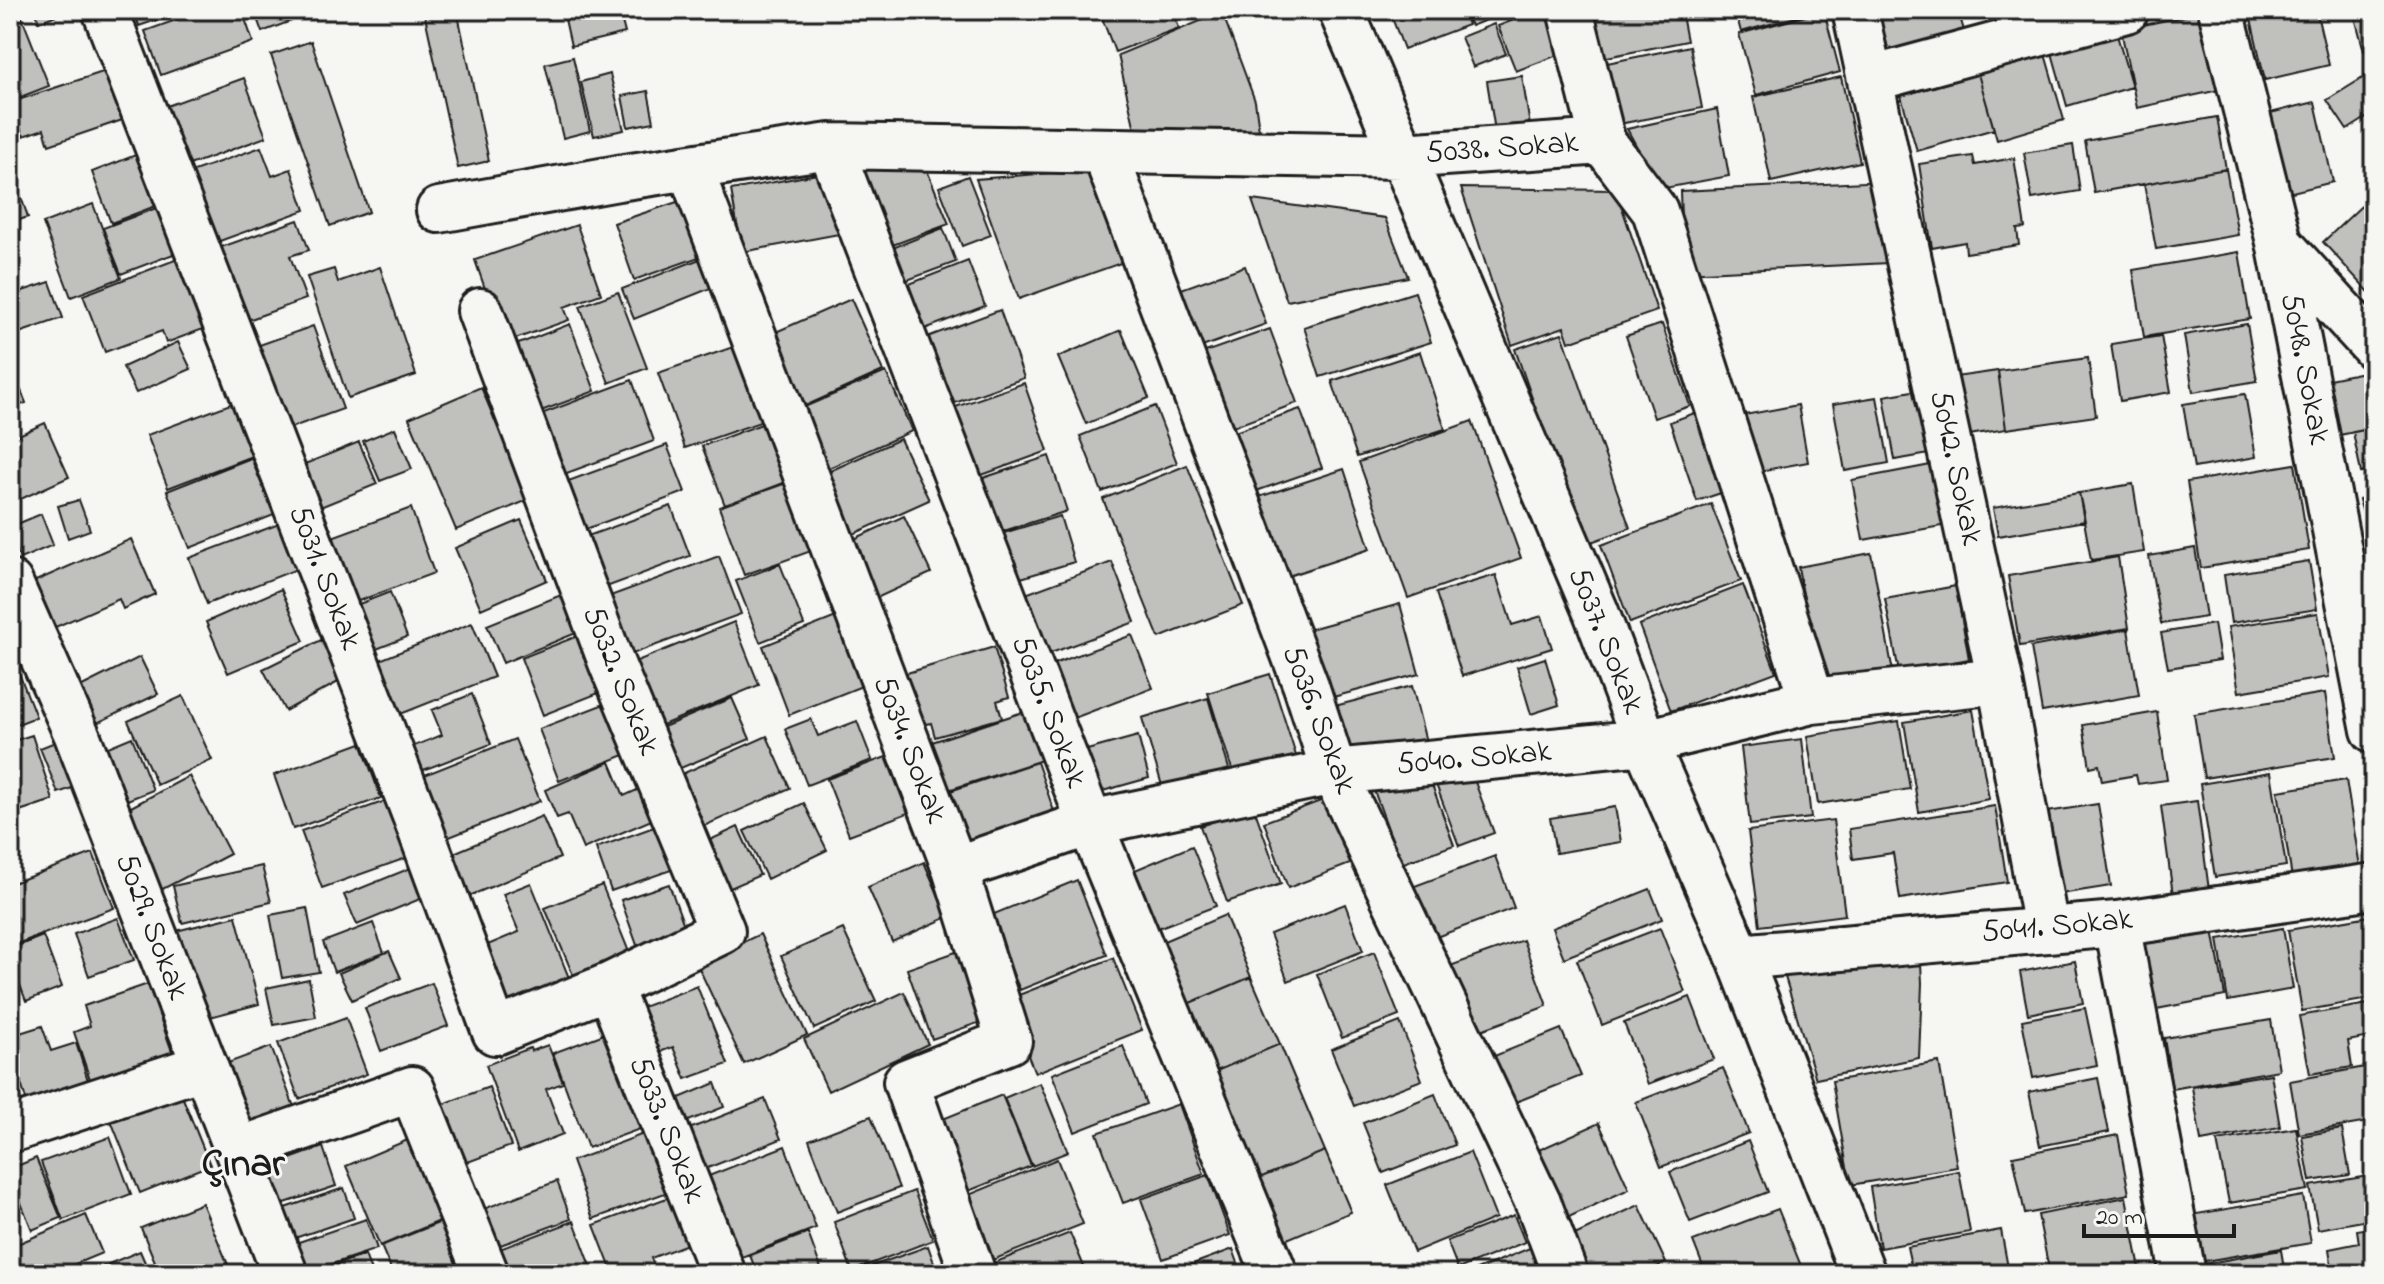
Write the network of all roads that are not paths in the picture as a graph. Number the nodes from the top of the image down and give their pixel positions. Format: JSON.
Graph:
{"nodes":[{"id":1,"x":105,"y":10,"type":"edge"},
{"id":2,"x":1341,"y":10,"type":"edge"},
{"id":3,"x":1570,"y":10,"type":"edge"},
{"id":4,"x":1855,"y":10,"type":"edge"},
{"id":5,"x":2221,"y":10,"type":"edge"},
{"id":6,"x":2113,"y":12,"type":"edge"},
{"id":7,"x":1871,"y":79,"type":"junction"},
{"id":8,"x":1603,"y":142,"type":"junction"},
{"id":9,"x":830,"y":146,"type":"junction"},
{"id":10,"x":1105,"y":153,"type":"junction"},
{"id":11,"x":1402,"y":156,"type":"junction"},
{"id":12,"x":690,"y":168,"type":"junction"},
{"id":13,"x":439,"y":210,"type":"dead end"},
{"id":14,"x":2279,"y":242,"type":"junction"},
{"id":15,"x":480,"y":311,"type":"dead end"},
{"id":16,"x":2374,"y":347,"type":"edge"},
{"id":17,"x":10,"y":583,"type":"edge"},
{"id":18,"x":2000,"y":681,"type":"junction"},
{"id":19,"x":1812,"y":701,"type":"junction"},
{"id":20,"x":2374,"y":730,"type":"edge"},
{"id":21,"x":1645,"y":742,"type":"junction"},
{"id":22,"x":1334,"y":772,"type":"junction"},
{"id":23,"x":1090,"y":823,"type":"junction"},
{"id":24,"x":955,"y":869,"type":"junction"},
{"id":25,"x":2374,"y":886,"type":"edge"},
{"id":26,"x":2117,"y":924,"type":"junction"},
{"id":27,"x":2046,"y":928,"type":"junction"},
{"id":28,"x":1739,"y":957,"type":"junction"},
{"id":29,"x":609,"y":986,"type":"junction"},
{"id":30,"x":205,"y":1066,"type":"junction"},
{"id":31,"x":10,"y":1130,"type":"edge"},
{"id":32,"x":239,"y":1150,"type":"junction"},
{"id":33,"x":285,"y":1274,"type":"edge"},
{"id":34,"x":486,"y":1274,"type":"edge"},
{"id":35,"x":723,"y":1274,"type":"edge"},
{"id":36,"x":973,"y":1274,"type":"edge"},
{"id":37,"x":1275,"y":1274,"type":"edge"},
{"id":38,"x":1565,"y":1274,"type":"edge"},
{"id":39,"x":1863,"y":1274,"type":"edge"},
{"id":40,"x":2183,"y":1274,"type":"edge"}],
"edges":[{"from":1,"to":29,"type":"street","name":"5031. Sokak"},
{"from":2,"to":11,"type":"street","name":"5037. Sokak"},
{"from":3,"to":8,"type":"street"},
{"from":4,"to":7,"type":"street","name":"5042. Sokak"},
{"from":5,"to":14,"type":"street","name":"5048. Sokak"},
{"from":6,"to":7,"type":"street"},
{"from":7,"to":18,"type":"street","name":"5042. Sokak"},
{"from":8,"to":11,"type":"street","name":"5038. Sokak"},
{"from":8,"to":19,"type":"street"},
{"from":9,"to":10,"type":"street","name":"5038. Sokak"},
{"from":9,"to":12,"type":"street","name":"5038. Sokak"},
{"from":9,"to":23,"type":"street","name":"5035. Sokak"},
{"from":10,"to":11,"type":"street","name":"5038. Sokak"},
{"from":10,"to":22,"type":"street","name":"5036. Sokak"},
{"from":11,"to":21,"type":"street","name":"5037. Sokak"},
{"from":12,"to":13,"type":"street","name":"5038. Sokak"},
{"from":12,"to":24,"type":"street","name":"5034. Sokak"},
{"from":14,"to":16,"type":"street"},
{"from":14,"to":20,"type":"street","name":"5048. Sokak"},
{"from":15,"to":29,"type":"street","name":"5032. Sokak"},
{"from":17,"to":30,"type":"street","name":"5029. Sokak"},
{"from":18,"to":19,"type":"street","name":"5040. Sokak"},
{"from":18,"to":27,"type":"street","name":"5042. Sokak"},
{"from":19,"to":21,"type":"street","name":"5040. Sokak"},
{"from":21,"to":22,"type":"street","name":"5040. Sokak"},
{"from":21,"to":28,"type":"street","name":"5037. Sokak"},
{"from":22,"to":23,"type":"street","name":"5040. Sokak"},
{"from":22,"to":38,"type":"street","name":"5036. Sokak"},
{"from":23,"to":24,"type":"street","name":"5040. Sokak"},
{"from":23,"to":37,"type":"street","name":"5035. Sokak"},
{"from":24,"to":36,"type":"street","name":"5034. Sokak"},
{"from":25,"to":26,"type":"street","name":"5041. Sokak"},
{"from":26,"to":27,"type":"street","name":"5041. Sokak"},
{"from":26,"to":40,"type":"street"},
{"from":27,"to":28,"type":"street","name":"5041. Sokak"},
{"from":28,"to":39,"type":"street","name":"5037. Sokak"},
{"from":29,"to":35,"type":"street","name":"5033. Sokak"},
{"from":30,"to":31,"type":"street"},
{"from":30,"to":32,"type":"street","name":"5029. Sokak"},
{"from":32,"to":33,"type":"street","name":"5029. Sokak"},
{"from":32,"to":34,"type":"street"}]}
